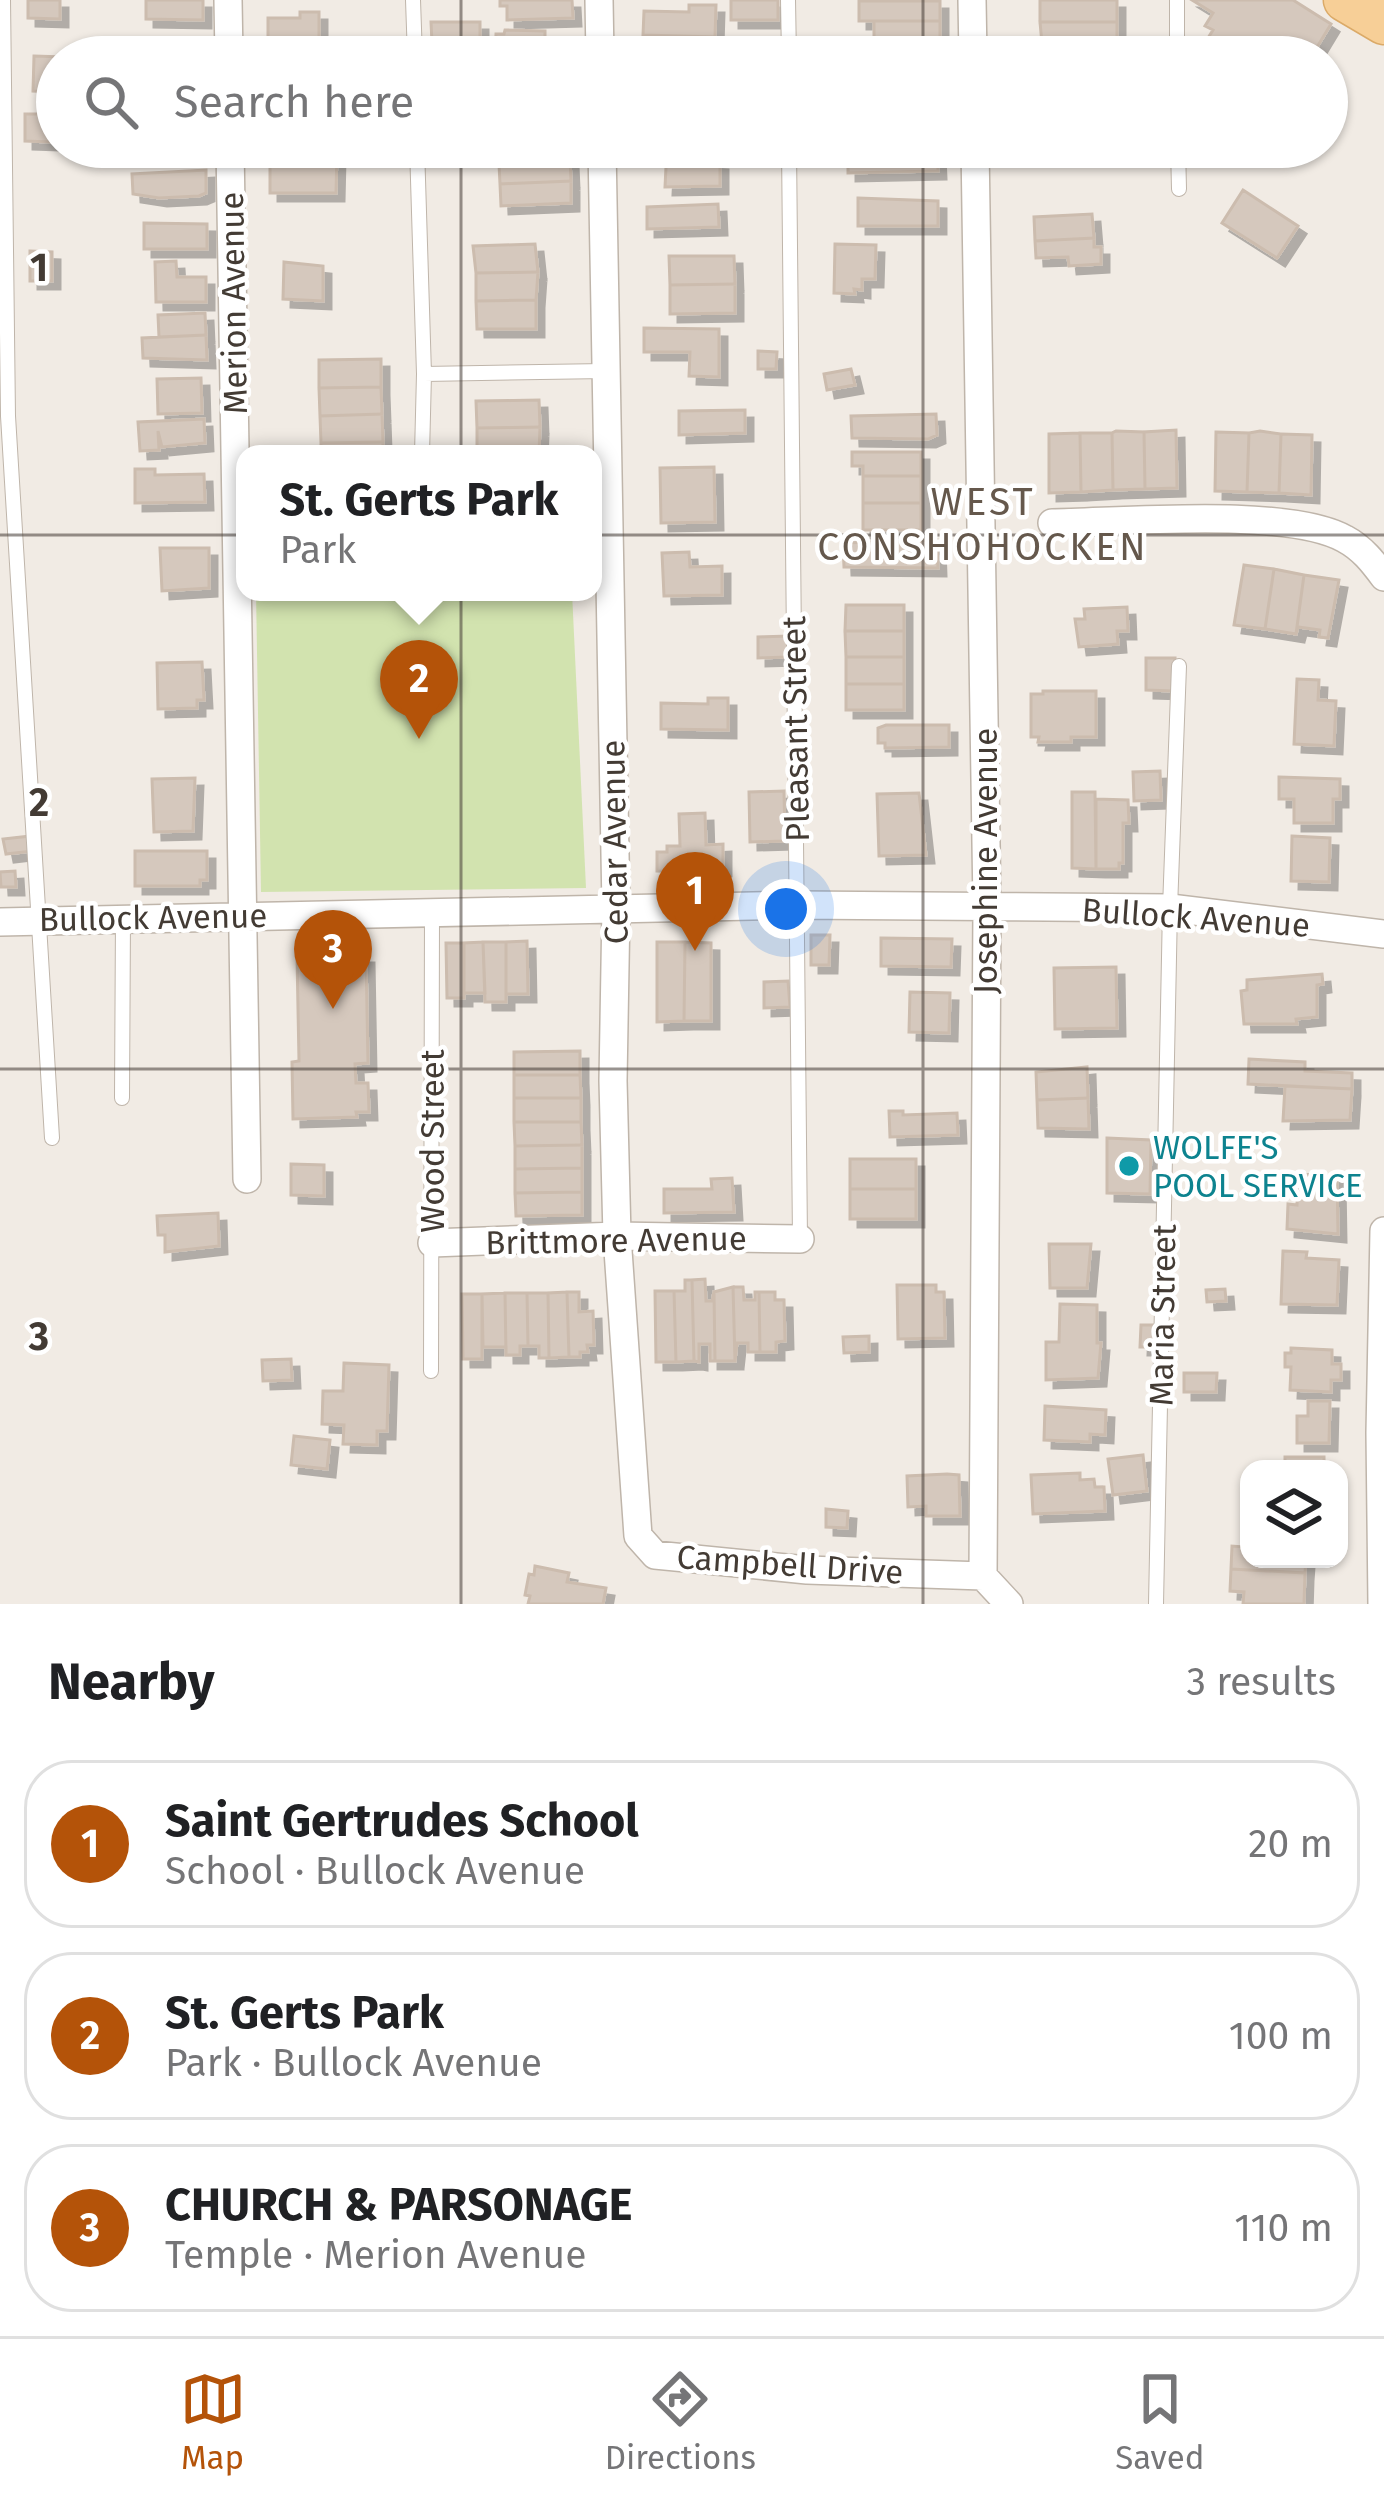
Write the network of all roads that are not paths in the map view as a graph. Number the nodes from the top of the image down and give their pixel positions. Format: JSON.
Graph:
{"nodes":[{"id":1,"x":3,"y":0,"type":"edge"},
{"id":2,"x":228,"y":0,"type":"edge"},
{"id":3,"x":413,"y":0,"type":"edge"},
{"id":4,"x":599,"y":0,"type":"edge"},
{"id":5,"x":788,"y":0,"type":"edge"},
{"id":6,"x":972,"y":0,"type":"edge"},
{"id":7,"x":1177,"y":0,"type":"edge"},
{"id":8,"x":1346,"y":0,"type":"edge"},
{"id":9,"x":1384,"y":23,"type":"edge"},
{"id":10,"x":229,"y":36,"type":"edge"},
{"id":11,"x":414,"y":36,"type":"edge"},
{"id":12,"x":600,"y":36,"type":"edge"},
{"id":13,"x":789,"y":36,"type":"edge"},
{"id":14,"x":973,"y":36,"type":"edge"},
{"id":15,"x":1178,"y":36,"type":"edge"},
{"id":16,"x":230,"y":168,"type":"edge"},
{"id":17,"x":418,"y":168,"type":"edge"},
{"id":18,"x":602,"y":168,"type":"edge"},
{"id":19,"x":789,"y":168,"type":"edge"},
{"id":20,"x":975,"y":168,"type":"edge"},
{"id":21,"x":1178,"y":168,"type":"edge"},
{"id":22,"x":1179,"y":189,"type":"dead end"},
{"id":23,"x":606,"y":371,"type":"junction"},
{"id":24,"x":424,"y":374,"type":"junction"},
{"id":25,"x":422,"y":445,"type":"edge"},
{"id":26,"x":1052,"y":523,"type":"dead end"},
{"id":27,"x":236,"y":531,"type":"edge"},
{"id":28,"x":1384,"y":578,"type":"edge"},
{"id":29,"x":237,"y":601,"type":"edge"},
{"id":30,"x":1179,"y":666,"type":"dead end"},
{"id":31,"x":796,"y":905,"type":"junction"},
{"id":32,"x":987,"y":906,"type":"junction"},
{"id":33,"x":616,"y":908,"type":"junction"},
{"id":34,"x":1170,"y":908,"type":"junction"},
{"id":35,"x":432,"y":912,"type":"junction"},
{"id":36,"x":242,"y":915,"type":"junction"},
{"id":37,"x":123,"y":917,"type":"junction"},
{"id":38,"x":41,"y":919,"type":"junction"},
{"id":39,"x":0,"y":922,"type":"edge"},
{"id":40,"x":1384,"y":934,"type":"edge"},
{"id":41,"x":122,"y":1098,"type":"dead end"},
{"id":42,"x":52,"y":1138,"type":"dead end"},
{"id":43,"x":247,"y":1180,"type":"dead end"},
{"id":44,"x":1384,"y":1231,"type":"edge"},
{"id":45,"x":617,"y":1236,"type":"junction"},
{"id":46,"x":800,"y":1239,"type":"joint"},
{"id":47,"x":432,"y":1243,"type":"junction"},
{"id":48,"x":431,"y":1371,"type":"dead end"},
{"id":49,"x":1382,"y":1433,"type":"edge"},
{"id":50,"x":638,"y":1536,"type":"joint"},
{"id":51,"x":983,"y":1576,"type":"junction"},
{"id":52,"x":1010,"y":1604,"type":"edge"},
{"id":53,"x":1156,"y":1604,"type":"edge"},
{"id":54,"x":1382,"y":1604,"type":"edge"}],
"edges":[{"from":1,"to":38,"type":"lane"},
{"from":2,"to":10,"type":"street"},
{"from":3,"to":11,"type":"lane"},
{"from":4,"to":12,"type":"street"},
{"from":5,"to":13,"type":"lane"},
{"from":6,"to":14,"type":"street"},
{"from":7,"to":15,"type":"lane"},
{"from":8,"to":9,"type":"main road"},
{"from":16,"to":27,"type":"street","name":"Merion Avenue"},
{"from":17,"to":24,"type":"lane"},
{"from":18,"to":23,"type":"street","name":"Cedar Avenue"},
{"from":19,"to":31,"type":"lane","name":"Pleasant Street"},
{"from":20,"to":32,"type":"street","name":"Josephine Avenue"},
{"from":21,"to":22,"type":"lane"},
{"from":23,"to":24,"type":"lane"},
{"from":23,"to":33,"type":"street","name":"Cedar Avenue"},
{"from":24,"to":25,"type":"lane"},
{"from":26,"to":28,"type":"street"},
{"from":29,"to":36,"type":"street","name":"Merion Avenue"},
{"from":30,"to":34,"type":"lane","name":"Maria Street"},
{"from":31,"to":32,"type":"street","name":"Bullock Avenue"},
{"from":31,"to":33,"type":"street","name":"Bullock Avenue"},
{"from":31,"to":46,"type":"lane","name":"Pleasant Street"},
{"from":32,"to":34,"type":"street","name":"Bullock Avenue"},
{"from":32,"to":51,"type":"street","name":"Josephine Avenue"},
{"from":33,"to":35,"type":"street","name":"Bullock Avenue"},
{"from":33,"to":45,"type":"street","name":"Cedar Avenue"},
{"from":34,"to":40,"type":"street","name":"Bullock Avenue"},
{"from":34,"to":53,"type":"lane","name":"Maria Street"},
{"from":35,"to":36,"type":"street","name":"Bullock Avenue"},
{"from":35,"to":47,"type":"lane","name":"Wood Street"},
{"from":36,"to":37,"type":"street","name":"Bullock Avenue"},
{"from":36,"to":43,"type":"street","name":"Merion Avenue"},
{"from":37,"to":38,"type":"street","name":"Bullock Avenue"},
{"from":37,"to":41,"type":"lane"},
{"from":38,"to":39,"type":"street","name":"Bullock Avenue"},
{"from":38,"to":42,"type":"lane"},
{"from":44,"to":49,"type":"street"},
{"from":45,"to":46,"type":"street","name":"Brittmore Avenue"},
{"from":45,"to":47,"type":"street","name":"Brittmore Avenue"},
{"from":45,"to":50,"type":"street","name":"Cedar Avenue"},
{"from":47,"to":48,"type":"lane","name":"Wood Street"},
{"from":49,"to":54,"type":"street"},
{"from":50,"to":51,"type":"street","name":"Campbell Drive"},
{"from":51,"to":52,"type":"street"}]}
